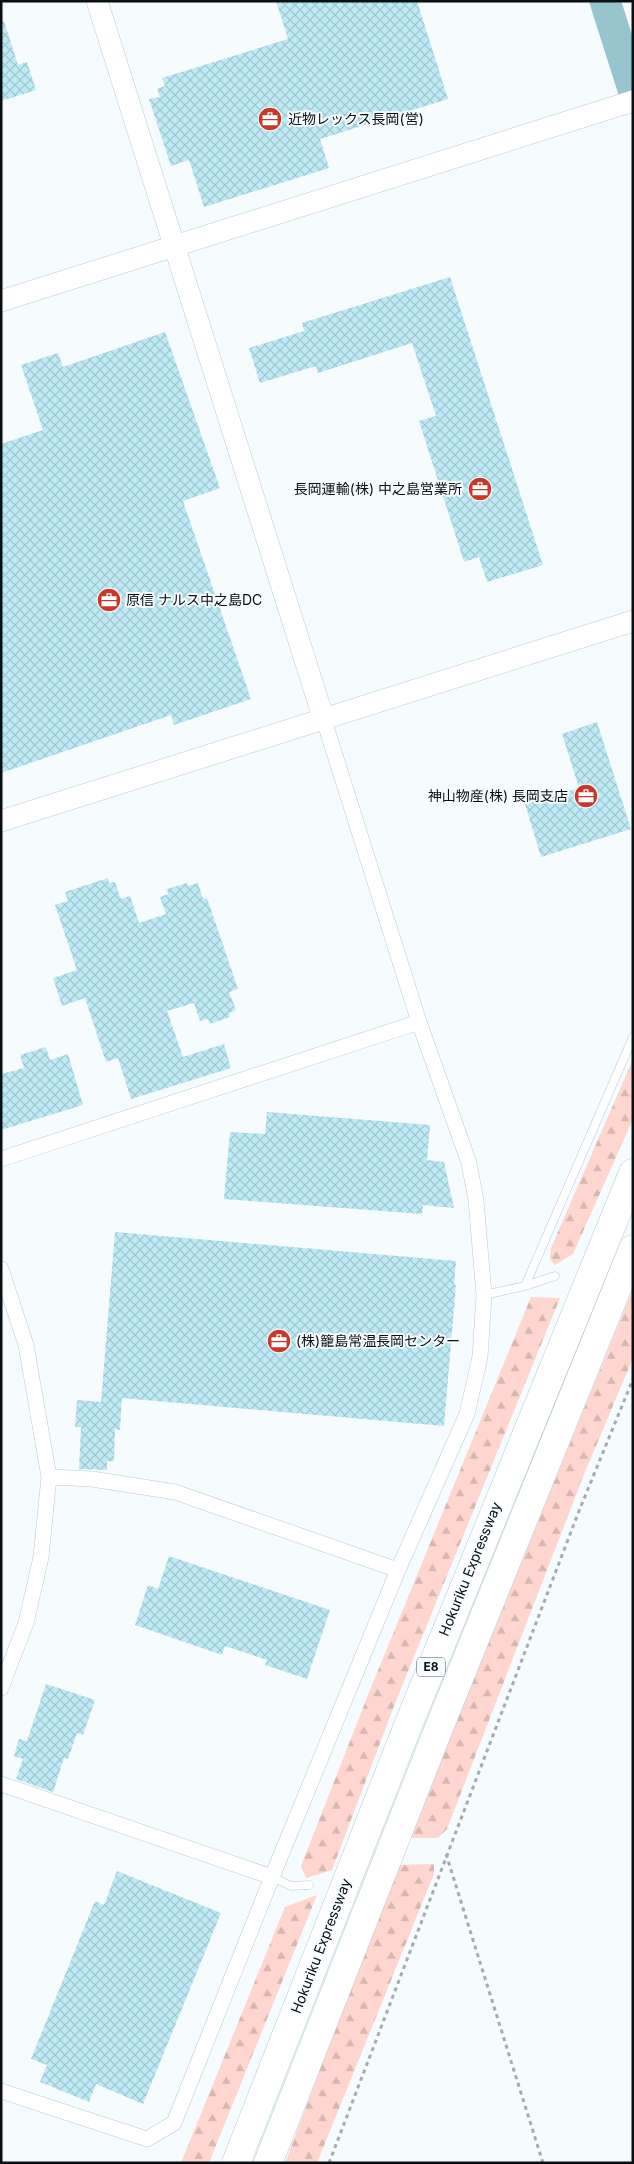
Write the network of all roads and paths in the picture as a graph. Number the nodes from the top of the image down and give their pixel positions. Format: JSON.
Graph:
{"nodes":[{"id":1,"x":97,"y":1,"type":"edge"},
{"id":2,"x":633,"y":100,"type":"edge"},
{"id":3,"x":174,"y":247,"type":"junction"},
{"id":4,"x":1,"y":301,"type":"edge"},
{"id":5,"x":633,"y":620,"type":"edge"},
{"id":6,"x":323,"y":717,"type":"junction"},
{"id":7,"x":1,"y":821,"type":"edge"},
{"id":8,"x":420,"y":1022,"type":"junction"},
{"id":9,"x":633,"y":1037,"type":"edge"},
{"id":10,"x":1,"y":1159,"type":"edge"},
{"id":11,"x":633,"y":1173,"type":"edge"},
{"id":12,"x":633,"y":1249,"type":"edge"},
{"id":13,"x":1,"y":1269,"type":"edge"},
{"id":14,"x":555,"y":1276,"type":"dead end"},
{"id":15,"x":525,"y":1286,"type":"junction"},
{"id":16,"x":484,"y":1295,"type":"junction"},
{"id":17,"x":633,"y":1379,"type":"edge"},
{"id":18,"x":49,"y":1478,"type":"junction"},
{"id":19,"x":398,"y":1570,"type":"junction"},
{"id":20,"x":1,"y":1688,"type":"edge"},
{"id":21,"x":1,"y":1784,"type":"edge"},
{"id":22,"x":446,"y":1854,"type":"junction"},
{"id":23,"x":272,"y":1877,"type":"junction"},
{"id":24,"x":309,"y":1885,"type":"dead end"},
{"id":25,"x":1,"y":2091,"type":"edge"},
{"id":26,"x":236,"y":2163,"type":"edge"},
{"id":27,"x":268,"y":2163,"type":"edge"},
{"id":28,"x":329,"y":2163,"type":"edge"},
{"id":29,"x":543,"y":2163,"type":"edge"}],
"edges":[{"from":1,"to":3,"type":"street"},
{"from":2,"to":3,"type":"street"},
{"from":3,"to":4,"type":"street"},
{"from":3,"to":6,"type":"street"},
{"from":5,"to":6,"type":"street"},
{"from":6,"to":7,"type":"street"},
{"from":6,"to":8,"type":"street"},
{"from":8,"to":10,"type":"street"},
{"from":8,"to":16,"type":"street"},
{"from":9,"to":15,"type":"lane"},
{"from":11,"to":26,"type":"highway","name":"Hokuriku Expressway","number":"E8"},
{"from":12,"to":27,"type":"highway","number":"E8"},
{"from":13,"to":18,"type":"street"},
{"from":14,"to":15,"type":"lane"},
{"from":15,"to":16,"type":"lane"},
{"from":16,"to":19,"type":"street"},
{"from":17,"to":22,"type":"path"},
{"from":18,"to":19,"type":"street"},
{"from":18,"to":20,"type":"street"},
{"from":19,"to":23,"type":"street"},
{"from":21,"to":23,"type":"street"},
{"from":22,"to":28,"type":"path"},
{"from":22,"to":29,"type":"path"},
{"from":23,"to":24,"type":"lane"},
{"from":23,"to":25,"type":"street"}]}
